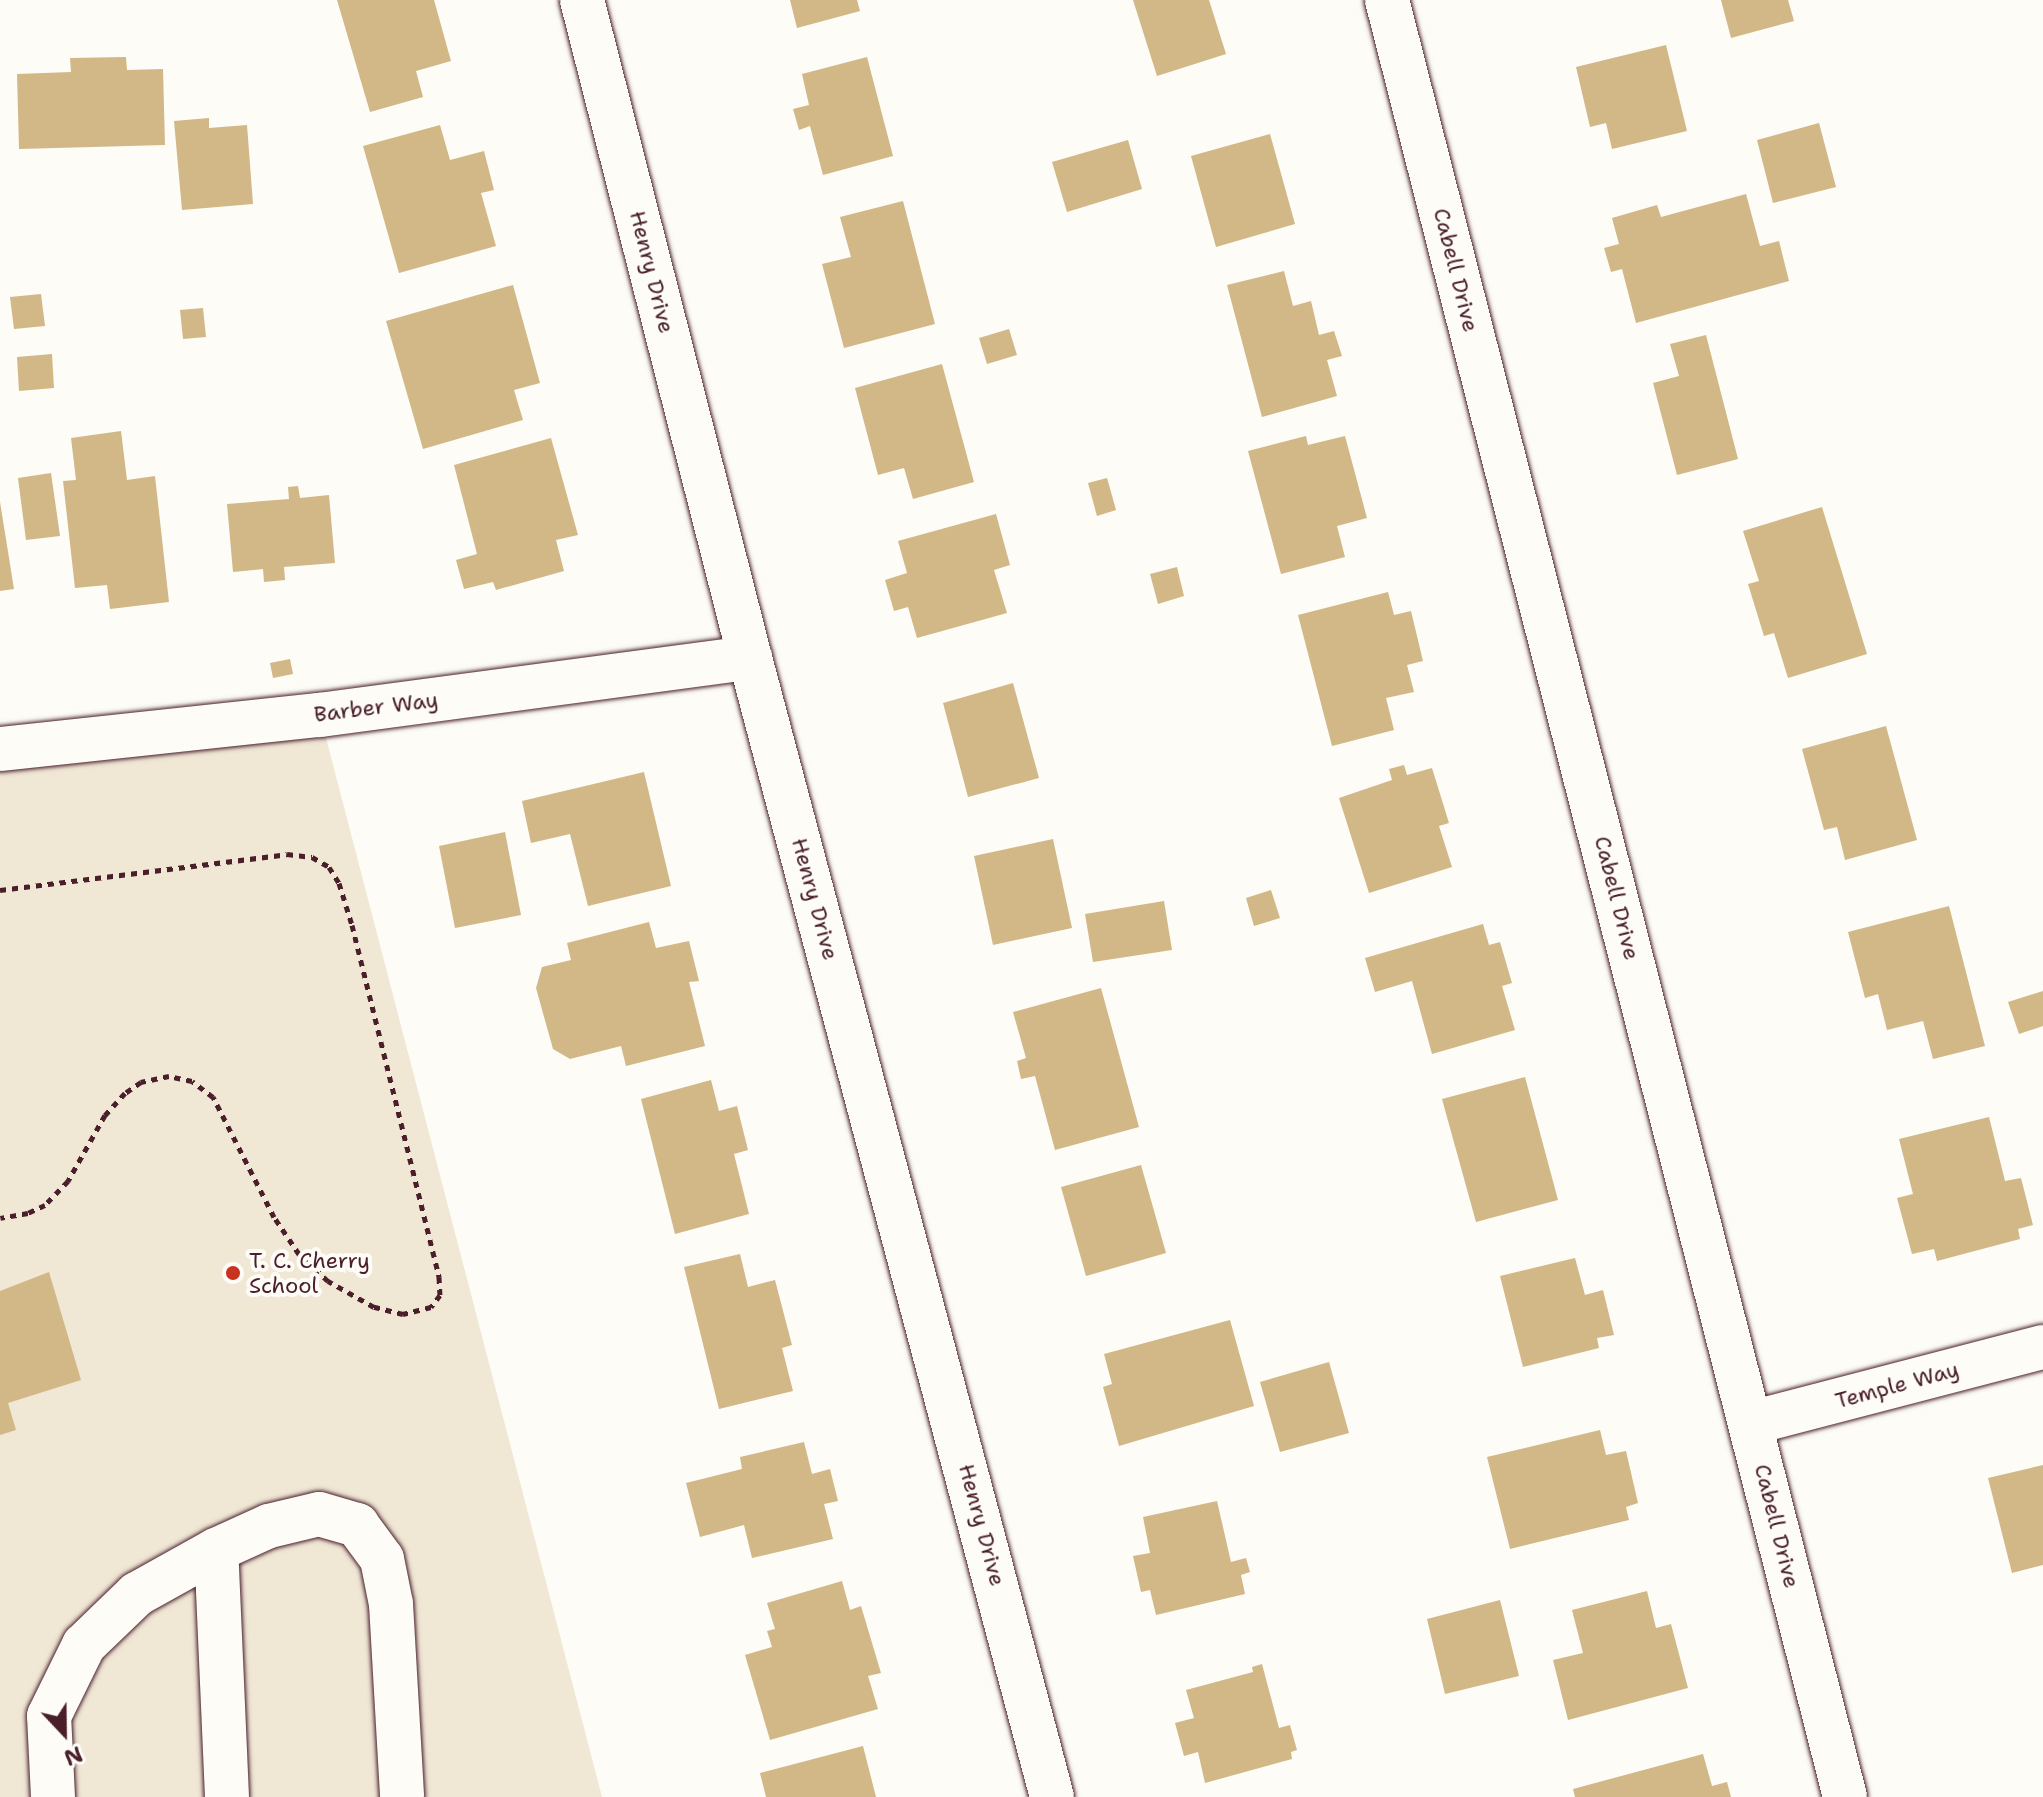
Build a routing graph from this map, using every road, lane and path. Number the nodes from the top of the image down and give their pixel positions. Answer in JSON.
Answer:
{"nodes":[{"id":1,"x":582,"y":0,"type":"edge"},
{"id":2,"x":1387,"y":0,"type":"edge"},
{"id":3,"x":750,"y":658,"type":"junction"},
{"id":4,"x":0,"y":749,"type":"edge"},
{"id":5,"x":0,"y":890,"type":"edge"},
{"id":6,"x":0,"y":1218,"type":"edge"},
{"id":7,"x":2043,"y":1347,"type":"edge"},
{"id":8,"x":1751,"y":1423,"type":"junction"},
{"id":9,"x":216,"y":1550,"type":"junction"},
{"id":10,"x":53,"y":1797,"type":"edge"},
{"id":11,"x":227,"y":1797,"type":"edge"},
{"id":12,"x":402,"y":1797,"type":"edge"},
{"id":13,"x":1052,"y":1797,"type":"edge"},
{"id":14,"x":1845,"y":1797,"type":"edge"}],
"edges":[{"from":1,"to":3,"type":"street","name":"Henry Drive"},
{"from":2,"to":8,"type":"street","name":"Cabell Drive"},
{"from":3,"to":4,"type":"street","name":"Barber Way"},
{"from":3,"to":13,"type":"street","name":"Henry Drive"},
{"from":5,"to":6,"type":"path"},
{"from":7,"to":8,"type":"street","name":"Temple Way"},
{"from":8,"to":14,"type":"street","name":"Cabell Drive"},
{"from":9,"to":10,"type":"street"},
{"from":9,"to":11,"type":"street"},
{"from":9,"to":12,"type":"street"}]}
